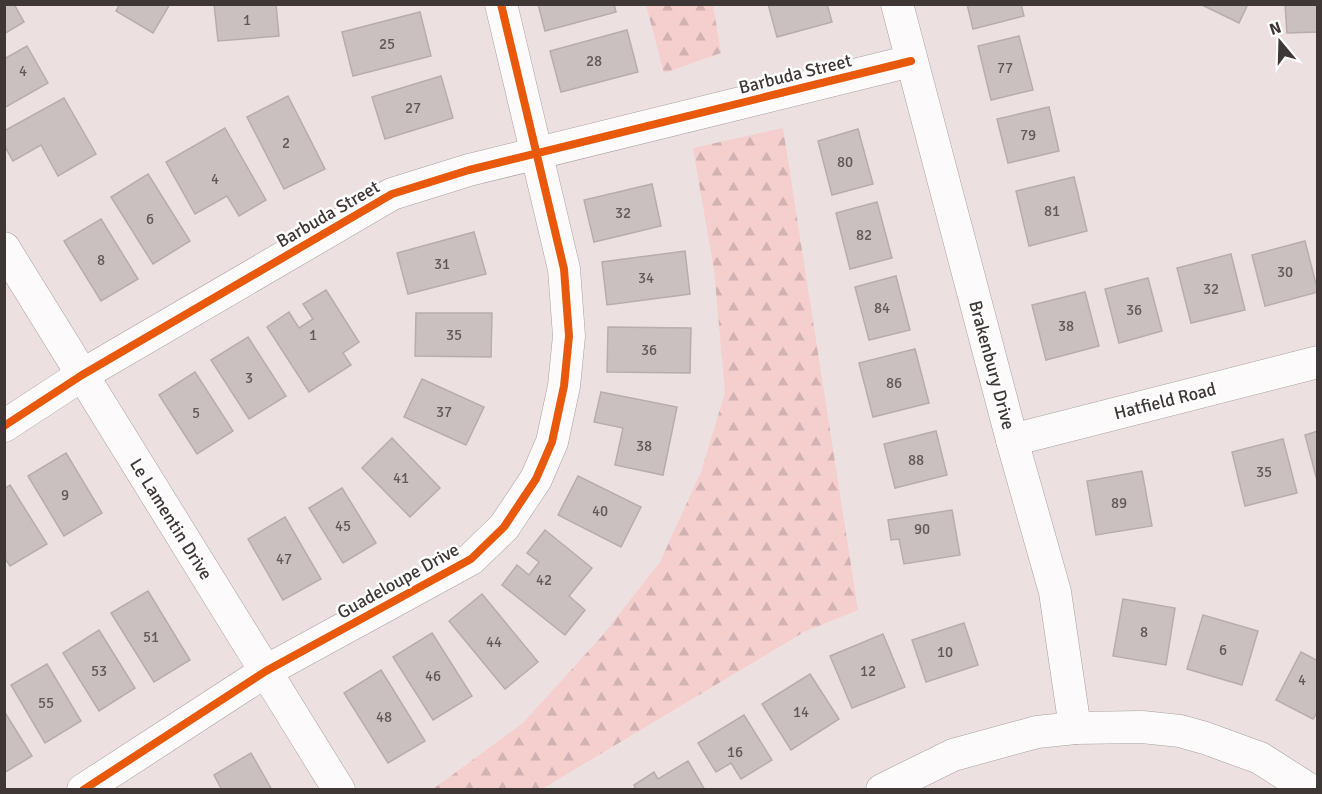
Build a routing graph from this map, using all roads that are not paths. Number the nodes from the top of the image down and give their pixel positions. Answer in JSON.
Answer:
{"nodes":[{"id":1,"x":501,"y":4,"type":"edge"},
{"id":2,"x":897,"y":4,"type":"edge"},
{"id":3,"x":911,"y":61,"type":"junction"},
{"id":4,"x":538,"y":154,"type":"junction"},
{"id":5,"x":4,"y":248,"type":"edge"},
{"id":6,"x":1317,"y":362,"type":"edge"},
{"id":7,"x":82,"y":375,"type":"junction"},
{"id":8,"x":4,"y":426,"type":"edge"},
{"id":9,"x":1012,"y":440,"type":"junction"},
{"id":10,"x":266,"y":671,"type":"junction"},
{"id":11,"x":1075,"y":728,"type":"junction"},
{"id":12,"x":83,"y":789,"type":"edge"},
{"id":13,"x":339,"y":789,"type":"edge"},
{"id":14,"x":882,"y":789,"type":"edge"},
{"id":15,"x":1310,"y":789,"type":"edge"}],
"edges":[{"from":1,"to":4,"type":"street","name":"Guadeloupe Drive"},
{"from":2,"to":3,"type":"street","name":"Brakenbury Drive"},
{"from":3,"to":4,"type":"street","name":"Barbuda Street"},
{"from":3,"to":9,"type":"street","name":"Brakenbury Drive"},
{"from":4,"to":7,"type":"street","name":"Barbuda Street"},
{"from":4,"to":10,"type":"street","name":"Guadeloupe Drive"},
{"from":5,"to":7,"type":"street","name":"Le Lamentin Drive"},
{"from":6,"to":9,"type":"street","name":"Hatfield Road"},
{"from":7,"to":8,"type":"street","name":"Barbuda Street"},
{"from":7,"to":10,"type":"street","name":"Le Lamentin Drive"},
{"from":9,"to":11,"type":"street","name":"Brakenbury Drive"},
{"from":10,"to":12,"type":"street","name":"Guadeloupe Drive"},
{"from":10,"to":13,"type":"street","name":"Le Lamentin Drive"},
{"from":11,"to":14,"type":"street"},
{"from":11,"to":15,"type":"street"}]}
